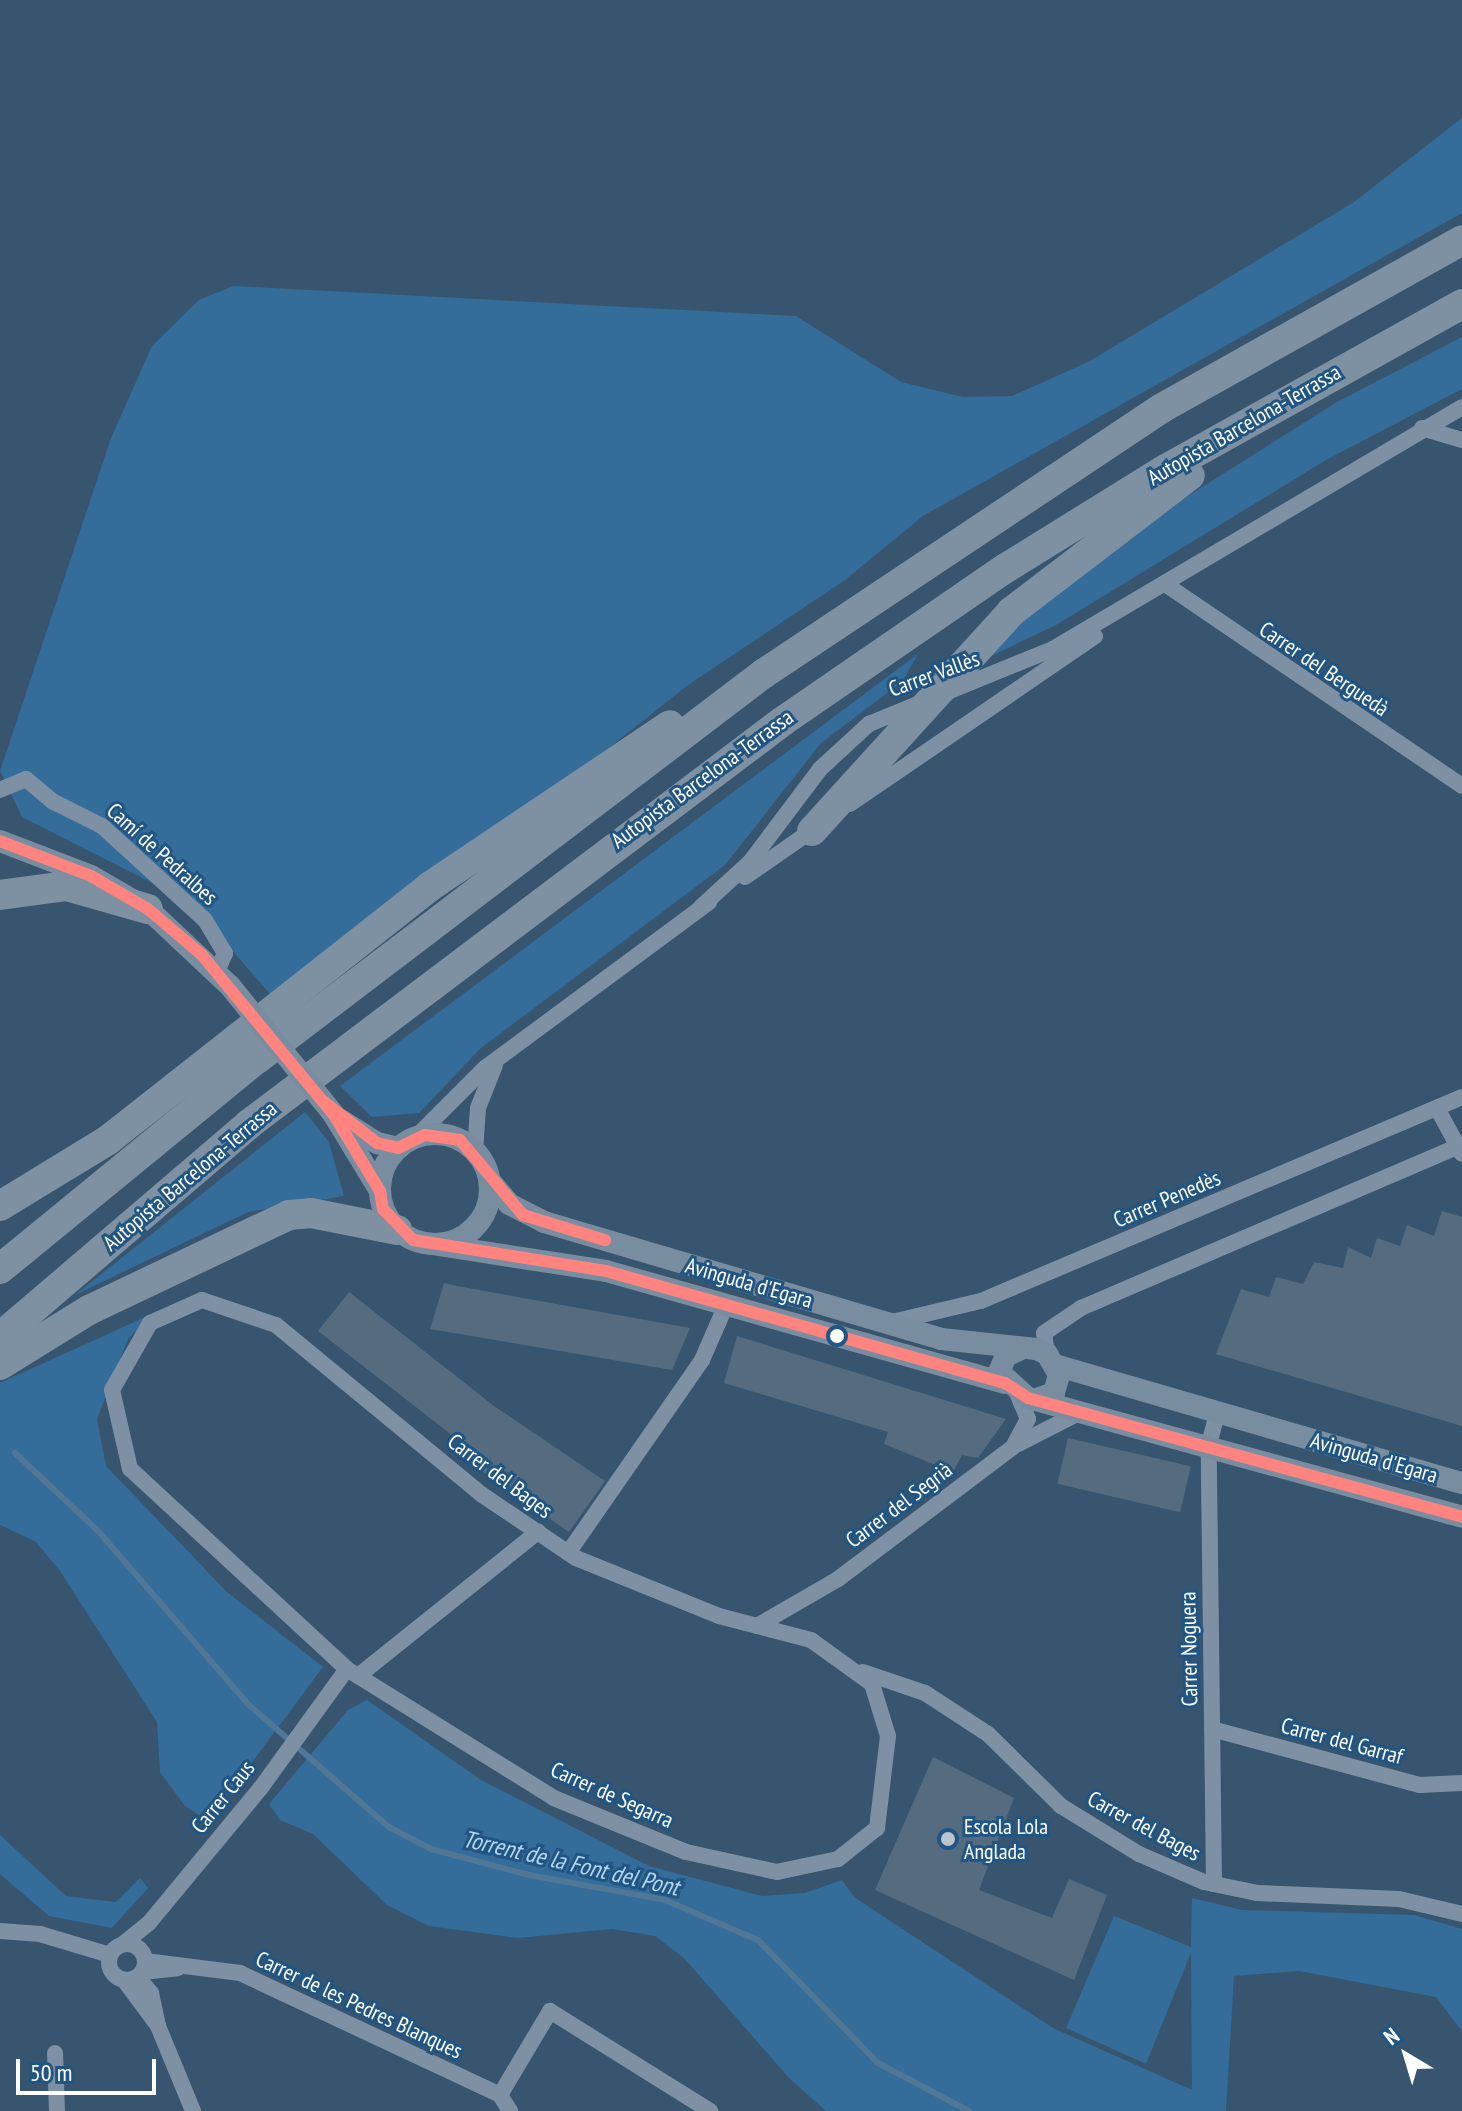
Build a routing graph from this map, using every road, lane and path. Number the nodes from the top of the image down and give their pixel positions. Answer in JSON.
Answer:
{"nodes":[{"id":1,"x":1462,"y":240,"type":"edge"},
{"id":2,"x":1462,"y":304,"type":"edge"},
{"id":3,"x":1319,"y":382,"type":"junction"},
{"id":4,"x":1462,"y":407,"type":"edge"},
{"id":5,"x":1422,"y":428,"type":"junction"},
{"id":6,"x":1462,"y":440,"type":"edge"},
{"id":7,"x":1165,"y":584,"type":"junction"},
{"id":8,"x":1150,"y":594,"type":"junction"},
{"id":9,"x":763,"y":674,"type":"junction"},
{"id":10,"x":930,"y":697,"type":"junction"},
{"id":11,"x":1462,"y":786,"type":"edge"},
{"id":12,"x":0,"y":790,"type":"edge"},
{"id":13,"x":812,"y":831,"type":"junction"},
{"id":14,"x":0,"y":841,"type":"edge"},
{"id":15,"x":0,"y":895,"type":"edge"},
{"id":16,"x":701,"y":907,"type":"junction"},
{"id":17,"x":148,"y":909,"type":"junction"},
{"id":18,"x":224,"y":979,"type":"junction"},
{"id":19,"x":512,"y":1047,"type":"junction"},
{"id":20,"x":1462,"y":1097,"type":"edge"},
{"id":21,"x":1437,"y":1108,"type":"junction"},
{"id":22,"x":334,"y":1115,"type":"junction"},
{"id":23,"x":406,"y":1143,"type":"junction"},
{"id":24,"x":1460,"y":1149,"type":"edge"},
{"id":25,"x":475,"y":1152,"type":"junction"},
{"id":26,"x":490,"y":1181,"type":"junction"},
{"id":27,"x":380,"y":1191,"type":"junction"},
{"id":28,"x":0,"y":1206,"type":"edge"},
{"id":29,"x":397,"y":1230,"type":"junction"},
{"id":30,"x":432,"y":1244,"type":"junction"},
{"id":31,"x":0,"y":1269,"type":"edge"},
{"id":32,"x":726,"y":1305,"type":"junction"},
{"id":33,"x":883,"y":1322,"type":"junction"},
{"id":34,"x":150,"y":1323,"type":"joint"},
{"id":35,"x":0,"y":1337,"type":"edge"},
{"id":36,"x":1023,"y":1348,"type":"junction"},
{"id":37,"x":1051,"y":1360,"type":"junction"},
{"id":38,"x":0,"y":1365,"type":"edge"},
{"id":39,"x":1032,"y":1394,"type":"junction"},
{"id":40,"x":1088,"y":1411,"type":"junction"},
{"id":41,"x":1217,"y":1414,"type":"junction"},
{"id":42,"x":1028,"y":1437,"type":"junction"},
{"id":43,"x":1209,"y":1445,"type":"junction"},
{"id":44,"x":1013,"y":1447,"type":"junction"},
{"id":45,"x":1462,"y":1483,"type":"edge"},
{"id":46,"x":1462,"y":1517,"type":"edge"},
{"id":47,"x":538,"y":1532,"type":"junction"},
{"id":48,"x":568,"y":1553,"type":"junction"},
{"id":49,"x":757,"y":1626,"type":"junction"},
{"id":50,"x":849,"y":1667,"type":"junction"},
{"id":51,"x":353,"y":1672,"type":"junction"},
{"id":52,"x":1212,"y":1729,"type":"junction"},
{"id":53,"x":1462,"y":1783,"type":"edge"},
{"id":54,"x":877,"y":1828,"type":"joint"},
{"id":55,"x":1214,"y":1884,"type":"junction"},
{"id":56,"x":1462,"y":1914,"type":"edge"},
{"id":57,"x":149,"y":1923,"type":"junction"},
{"id":58,"x":0,"y":1931,"type":"edge"},
{"id":59,"x":116,"y":1949,"type":"junction"},
{"id":60,"x":138,"y":1968,"type":"junction"},
{"id":61,"x":55,"y":2053,"type":"dead end"},
{"id":62,"x":500,"y":2095,"type":"junction"},
{"id":63,"x":57,"y":2111,"type":"edge"},
{"id":64,"x":193,"y":2111,"type":"edge"},
{"id":65,"x":510,"y":2111,"type":"edge"},
{"id":66,"x":710,"y":2111,"type":"edge"}],
"edges":[{"from":1,"to":9,"type":"highway","name":"Autopista Barcelona-Terrassa"},
{"from":2,"to":3,"type":"highway","name":"Autopista Barcelona-Terrassa"},
{"from":3,"to":10,"type":"highway"},
{"from":3,"to":35,"type":"highway","name":"Autopista Barcelona-Terrassa"},
{"from":4,"to":5,"type":"street","name":"Carrer Vallès"},
{"from":5,"to":6,"type":"street"},
{"from":5,"to":7,"type":"street","name":"Carrer Vallès"},
{"from":7,"to":8,"type":"street","name":"Carrer Vallès"},
{"from":7,"to":11,"type":"street","name":"Carrer del Berguedà"},
{"from":8,"to":10,"type":"street","name":"Carrer Vallès"},
{"from":8,"to":13,"type":"street","name":"Carrer Vallès"},
{"from":9,"to":28,"type":"highway"},
{"from":9,"to":31,"type":"highway","name":"Autopista Barcelona-Terrassa"},
{"from":10,"to":13,"type":"highway"},
{"from":10,"to":16,"type":"street","name":"Carrer Vallès"},
{"from":12,"to":18,"type":"street","name":"Camí de Pedralbes"},
{"from":13,"to":16,"type":"street","name":"Carrer Vallès"},
{"from":14,"to":17,"type":"street"},
{"from":15,"to":17,"type":"highway"},
{"from":16,"to":19,"type":"street","name":"Carrer Vallès"},
{"from":17,"to":18,"type":"street"},
{"from":18,"to":22,"type":"street","bridge":true},
{"from":19,"to":23,"type":"street","name":"Carrer Vallès"},
{"from":19,"to":25,"type":"street","name":"Carrer Vallès"},
{"from":20,"to":21,"type":"street","name":"Carrer Penedès"},
{"from":21,"to":24,"type":"street"},
{"from":21,"to":33,"type":"street","name":"Carrer Penedès"},
{"from":22,"to":23,"type":"street"},
{"from":22,"to":27,"type":"street"},
{"from":23,"to":25,"type":"street"},
{"from":23,"to":27,"type":"street"},
{"from":24,"to":37,"type":"street"},
{"from":25,"to":26,"type":"street"},
{"from":26,"to":30,"type":"street"},
{"from":26,"to":33,"type":"street","name":"Avinguda d'Egara"},
{"from":27,"to":29,"type":"street"},
{"from":29,"to":30,"type":"street"},
{"from":29,"to":38,"type":"highway"},
{"from":30,"to":32,"type":"street","name":"Avinguda d'Egara"},
{"from":32,"to":39,"type":"street","name":"Avinguda d'Egara"},
{"from":32,"to":48,"type":"street"},
{"from":33,"to":36,"type":"street","name":"Avinguda d'Egara"},
{"from":34,"to":47,"type":"street","name":"Carrer del Bages"},
{"from":34,"to":51,"type":"street","name":"Carrer de Segarra"},
{"from":36,"to":37,"type":"street","name":"Avinguda d'Egara"},
{"from":36,"to":39,"type":"street"},
{"from":37,"to":39,"type":"street"},
{"from":37,"to":41,"type":"street","name":"Avinguda d'Egara"},
{"from":39,"to":40,"type":"street","name":"Avinguda d'Egara"},
{"from":39,"to":42,"type":"street"},
{"from":39,"to":44,"type":"street"},
{"from":40,"to":42,"type":"street"},
{"from":40,"to":43,"type":"street","name":"Avinguda d'Egara"},
{"from":41,"to":43,"type":"street","name":"Carrer Noguera"},
{"from":41,"to":45,"type":"street","name":"Avinguda d'Egara"},
{"from":42,"to":44,"type":"street","name":"Carrer del Segrià"},
{"from":43,"to":46,"type":"street","name":"Avinguda d'Egara"},
{"from":43,"to":52,"type":"street","name":"Carrer Noguera"},
{"from":44,"to":49,"type":"street","name":"Carrer del Segrià"},
{"from":47,"to":48,"type":"street","name":"Carrer del Bages"},
{"from":47,"to":51,"type":"street"},
{"from":48,"to":49,"type":"street","name":"Carrer del Bages"},
{"from":49,"to":50,"type":"street","name":"Carrer del Bages"},
{"from":50,"to":54,"type":"street","name":"Carrer del Bages"},
{"from":50,"to":55,"type":"street","name":"Carrer del Bages"},
{"from":51,"to":54,"type":"street","name":"Carrer de Segarra"},
{"from":51,"to":57,"type":"street","name":"Carrer Caus"},
{"from":52,"to":53,"type":"street","name":"Carrer del Garraf"},
{"from":52,"to":55,"type":"street","name":"Carrer Noguera"},
{"from":55,"to":56,"type":"street","name":"Carrer del Bages"},
{"from":57,"to":59,"type":"street","name":"Carrer Caus"},
{"from":57,"to":60,"type":"street","name":"Carrer Caus"},
{"from":58,"to":59,"type":"street"},
{"from":59,"to":60,"type":"street","name":"Carrer de les Pedres Blanques"},
{"from":59,"to":60,"type":"street"},
{"from":60,"to":62,"type":"street","name":"Carrer de les Pedres Blanques"},
{"from":60,"to":64,"type":"street"},
{"from":61,"to":63,"type":"street"},
{"from":62,"to":65,"type":"street"},
{"from":62,"to":66,"type":"street"}]}
